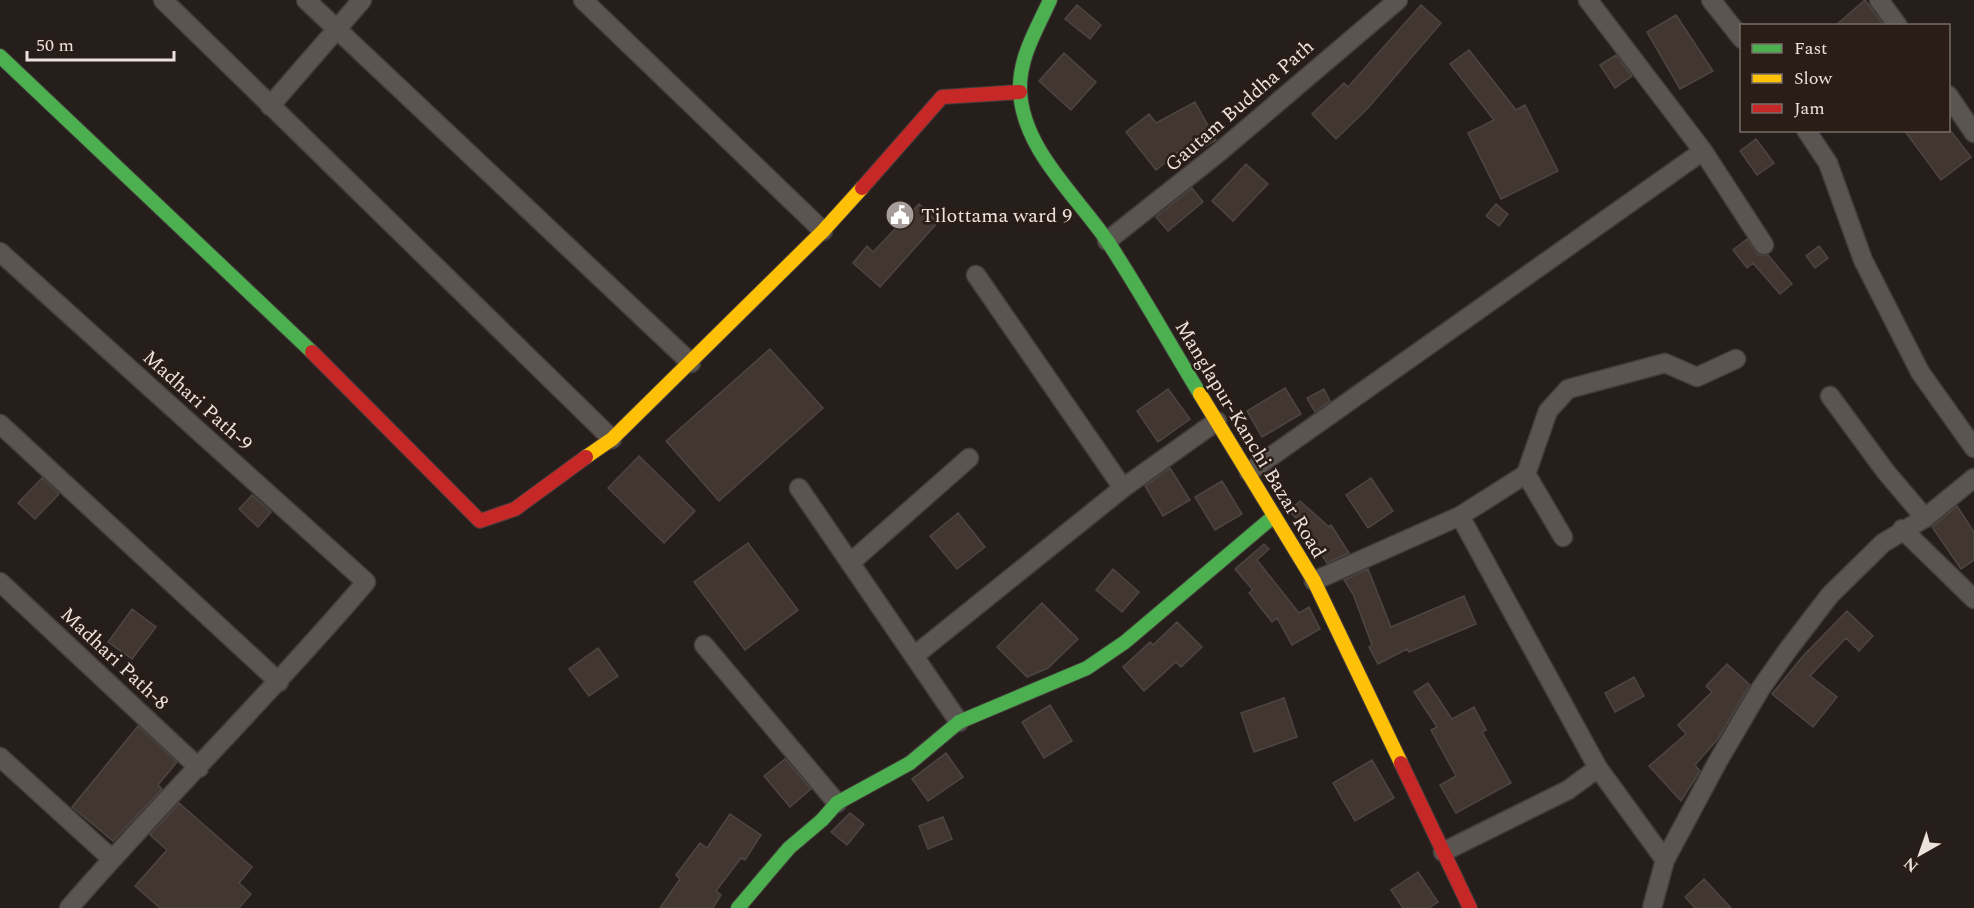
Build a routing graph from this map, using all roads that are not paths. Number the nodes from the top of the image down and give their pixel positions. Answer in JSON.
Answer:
{"nodes":[{"id":1,"x":163,"y":0,"type":"edge"},
{"id":2,"x":306,"y":0,"type":"edge"},
{"id":3,"x":362,"y":0,"type":"edge"},
{"id":4,"x":583,"y":0,"type":"edge"},
{"id":5,"x":1050,"y":0,"type":"edge"},
{"id":6,"x":1398,"y":0,"type":"edge"},
{"id":7,"x":1588,"y":0,"type":"edge"},
{"id":8,"x":1711,"y":0,"type":"edge"},
{"id":9,"x":1879,"y":0,"type":"edge"},
{"id":10,"x":1897,"y":24,"type":"edge"},
{"id":11,"x":336,"y":28,"type":"junction"},
{"id":12,"x":1740,"y":36,"type":"edge"},
{"id":13,"x":0,"y":56,"type":"edge"},
{"id":14,"x":1020,"y":92,"type":"junction"},
{"id":15,"x":1950,"y":97,"type":"edge"},
{"id":16,"x":270,"y":106,"type":"junction"},
{"id":17,"x":1807,"y":132,"type":"edge"},
{"id":18,"x":1974,"y":133,"type":"edge"},
{"id":19,"x":1703,"y":151,"type":"junction"},
{"id":20,"x":823,"y":231,"type":"junction"},
{"id":21,"x":1107,"y":241,"type":"junction"},
{"id":22,"x":1764,"y":245,"type":"dead end"},
{"id":23,"x":0,"y":252,"type":"edge"},
{"id":24,"x":976,"y":275,"type":"dead end"},
{"id":25,"x":1736,"y":359,"type":"dead end"},
{"id":26,"x":691,"y":363,"type":"junction"},
{"id":27,"x":1830,"y":396,"type":"dead end"},
{"id":28,"x":1217,"y":421,"type":"junction"},
{"id":29,"x":0,"y":424,"type":"edge"},
{"id":30,"x":612,"y":439,"type":"junction"},
{"id":31,"x":1974,"y":447,"type":"edge"},
{"id":32,"x":969,"y":458,"type":"dead end"},
{"id":33,"x":1249,"y":472,"type":"junction"},
{"id":34,"x":1526,"y":474,"type":"junction"},
{"id":35,"x":1974,"y":478,"type":"edge"},
{"id":36,"x":799,"y":488,"type":"dead end"},
{"id":37,"x":1123,"y":488,"type":"junction"},
{"id":38,"x":1274,"y":516,"type":"junction"},
{"id":39,"x":1460,"y":516,"type":"junction"},
{"id":40,"x":1925,"y":518,"type":"junction"},
{"id":41,"x":1902,"y":529,"type":"junction"},
{"id":42,"x":1563,"y":537,"type":"dead end"},
{"id":43,"x":850,"y":563,"type":"junction"},
{"id":44,"x":1314,"y":581,"type":"junction"},
{"id":45,"x":0,"y":582,"type":"edge"},
{"id":46,"x":1974,"y":599,"type":"edge"},
{"id":47,"x":704,"y":645,"type":"dead end"},
{"id":48,"x":914,"y":656,"type":"junction"},
{"id":49,"x":279,"y":682,"type":"junction"},
{"id":50,"x":959,"y":722,"type":"junction"},
{"id":51,"x":0,"y":757,"type":"edge"},
{"id":52,"x":199,"y":768,"type":"junction"},
{"id":53,"x":1598,"y":768,"type":"junction"},
{"id":54,"x":837,"y":803,"type":"junction"},
{"id":55,"x":1443,"y":852,"type":"junction"},
{"id":56,"x":112,"y":858,"type":"junction"},
{"id":57,"x":1665,"y":860,"type":"junction"},
{"id":58,"x":69,"y":908,"type":"edge"},
{"id":59,"x":738,"y":908,"type":"edge"},
{"id":60,"x":1470,"y":908,"type":"edge"},
{"id":61,"x":1652,"y":908,"type":"edge"}],
"edges":[{"from":1,"to":16,"type":"street"},
{"from":2,"to":11,"type":"street"},
{"from":3,"to":11,"type":"street"},
{"from":4,"to":20,"type":"street"},
{"from":5,"to":14,"type":"street","name":"Manglapur-Kanchi Bazar Road"},
{"from":6,"to":21,"type":"street","name":"Gautam Buddha Path"},
{"from":7,"to":19,"type":"street"},
{"from":8,"to":12,"type":"street"},
{"from":9,"to":10,"type":"street"},
{"from":11,"to":16,"type":"street"},
{"from":11,"to":26,"type":"street"},
{"from":13,"to":30,"type":"street"},
{"from":14,"to":20,"type":"street"},
{"from":14,"to":21,"type":"street","name":"Manglapur-Kanchi Bazar Road"},
{"from":15,"to":18,"type":"street"},
{"from":16,"to":30,"type":"street"},
{"from":17,"to":31,"type":"street"},
{"from":19,"to":22,"type":"street"},
{"from":19,"to":33,"type":"street"},
{"from":20,"to":26,"type":"street"},
{"from":21,"to":28,"type":"street","name":"Manglapur-Kanchi Bazar Road"},
{"from":23,"to":49,"type":"street","name":"Madhari Path-9"},
{"from":24,"to":37,"type":"street"},
{"from":25,"to":34,"type":"street"},
{"from":26,"to":30,"type":"street"},
{"from":27,"to":40,"type":"street"},
{"from":28,"to":33,"type":"street","name":"Manglapur-Kanchi Bazar Road"},
{"from":28,"to":37,"type":"street"},
{"from":29,"to":49,"type":"street"},
{"from":32,"to":43,"type":"street"},
{"from":33,"to":38,"type":"street","name":"Manglapur-Kanchi Bazar Road"},
{"from":34,"to":39,"type":"street"},
{"from":34,"to":42,"type":"street"},
{"from":35,"to":40,"type":"street"},
{"from":36,"to":43,"type":"street"},
{"from":37,"to":48,"type":"street"},
{"from":38,"to":44,"type":"street","name":"Manglapur-Kanchi Bazar Road"},
{"from":38,"to":50,"type":"street"},
{"from":39,"to":44,"type":"street"},
{"from":39,"to":53,"type":"street"},
{"from":40,"to":41,"type":"street"},
{"from":41,"to":46,"type":"street"},
{"from":41,"to":57,"type":"street"},
{"from":43,"to":48,"type":"street"},
{"from":44,"to":55,"type":"street","name":"Manglapur-Kanchi Bazar Road"},
{"from":45,"to":52,"type":"street","name":"Madhari Path-8"},
{"from":47,"to":54,"type":"street"},
{"from":48,"to":50,"type":"street"},
{"from":49,"to":52,"type":"street"},
{"from":50,"to":54,"type":"street"},
{"from":51,"to":56,"type":"street"},
{"from":52,"to":56,"type":"street"},
{"from":53,"to":55,"type":"street"},
{"from":53,"to":57,"type":"street"},
{"from":54,"to":59,"type":"street"},
{"from":55,"to":60,"type":"street","name":"Manglapur-Kanchi Bazar Road"},
{"from":56,"to":58,"type":"street"},
{"from":57,"to":61,"type":"street"}]}
